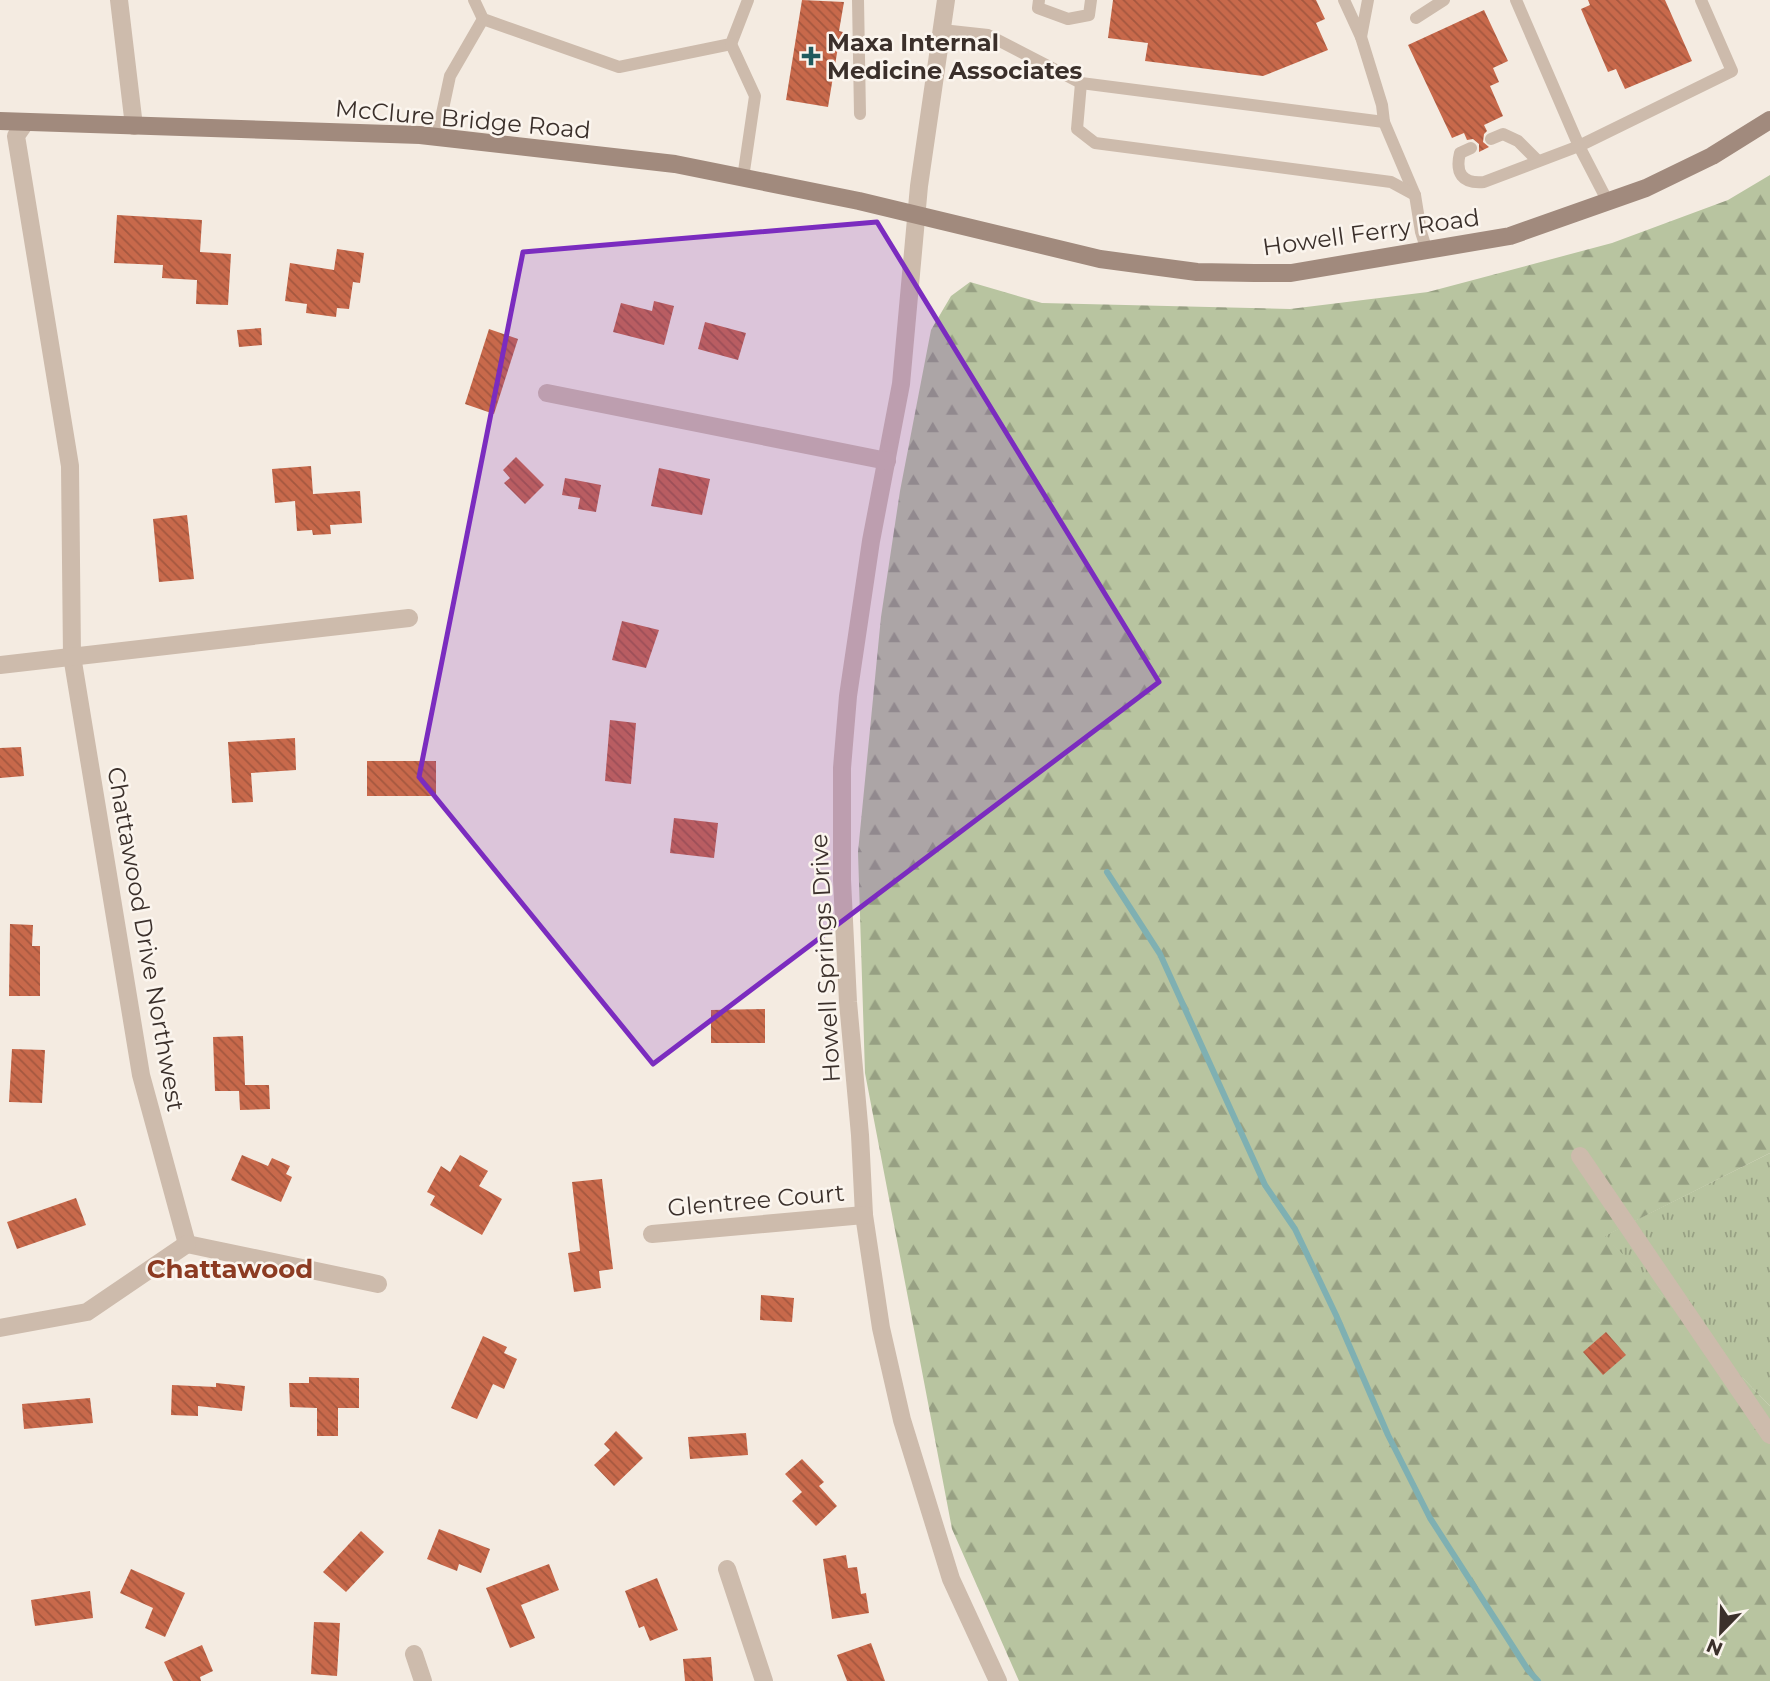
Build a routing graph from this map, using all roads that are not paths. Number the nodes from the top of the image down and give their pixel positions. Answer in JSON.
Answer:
{"nodes":[{"id":1,"x":119,"y":0,"type":"edge"},
{"id":2,"x":474,"y":0,"type":"edge"},
{"id":3,"x":748,"y":0,"type":"edge"},
{"id":4,"x":858,"y":0,"type":"edge"},
{"id":5,"x":946,"y":0,"type":"edge"},
{"id":6,"x":1039,"y":0,"type":"edge"},
{"id":7,"x":1091,"y":0,"type":"edge"},
{"id":8,"x":1344,"y":0,"type":"edge"},
{"id":9,"x":1368,"y":0,"type":"edge"},
{"id":10,"x":1444,"y":0,"type":"edge"},
{"id":11,"x":1516,"y":0,"type":"edge"},
{"id":12,"x":1701,"y":0,"type":"edge"},
{"id":13,"x":1416,"y":18,"type":"dead end"},
{"id":14,"x":483,"y":19,"type":"junction"},
{"id":15,"x":942,"y":30,"type":"junction"},
{"id":16,"x":1362,"y":37,"type":"junction"},
{"id":17,"x":731,"y":44,"type":"junction"},
{"id":18,"x":1081,"y":83,"type":"junction"},
{"id":19,"x":860,"y":114,"type":"dead end"},
{"id":20,"x":1770,"y":120,"type":"edge"},
{"id":21,"x":0,"y":121,"type":"edge"},
{"id":22,"x":1384,"y":122,"type":"junction"},
{"id":23,"x":25,"y":123,"type":"junction"},
{"id":24,"x":134,"y":126,"type":"junction"},
{"id":25,"x":437,"y":137,"type":"junction"},
{"id":26,"x":1491,"y":139,"type":"dead end"},
{"id":27,"x":1579,"y":146,"type":"junction"},
{"id":28,"x":1471,"y":148,"type":"dead end"},
{"id":29,"x":1538,"y":161,"type":"junction"},
{"id":30,"x":743,"y":178,"type":"junction"},
{"id":31,"x":1415,"y":195,"type":"junction"},
{"id":32,"x":1608,"y":202,"type":"junction"},
{"id":33,"x":916,"y":216,"type":"junction"},
{"id":34,"x":1427,"y":251,"type":"junction"},
{"id":35,"x":547,"y":393,"type":"dead end"},
{"id":36,"x":887,"y":461,"type":"junction"},
{"id":37,"x":410,"y":618,"type":"dead end"},
{"id":38,"x":72,"y":656,"type":"junction"},
{"id":39,"x":0,"y":665,"type":"edge"},
{"id":40,"x":1580,"y":1156,"type":"dead end"},
{"id":41,"x":864,"y":1214,"type":"junction"},
{"id":42,"x":652,"y":1234,"type":"dead end"},
{"id":43,"x":187,"y":1244,"type":"junction"},
{"id":44,"x":378,"y":1284,"type":"dead end"},
{"id":45,"x":0,"y":1328,"type":"edge"},
{"id":46,"x":1770,"y":1435,"type":"edge"},
{"id":47,"x":727,"y":1569,"type":"dead end"},
{"id":48,"x":414,"y":1654,"type":"dead end"},
{"id":49,"x":423,"y":1681,"type":"edge"},
{"id":50,"x":764,"y":1681,"type":"edge"},
{"id":51,"x":998,"y":1681,"type":"edge"}],
"edges":[{"from":1,"to":24,"type":"street"},
{"from":2,"to":14,"type":"lane"},
{"from":3,"to":17,"type":"lane"},
{"from":4,"to":19,"type":"lane"},
{"from":5,"to":15,"type":"street","name":"Howell Springs Drive"},
{"from":6,"to":7,"type":"lane"},
{"from":8,"to":16,"type":"lane"},
{"from":9,"to":16,"type":"lane"},
{"from":10,"to":13,"type":"lane"},
{"from":11,"to":27,"type":"lane"},
{"from":12,"to":27,"type":"lane"},
{"from":14,"to":17,"type":"lane"},
{"from":14,"to":25,"type":"lane"},
{"from":15,"to":18,"type":"lane"},
{"from":15,"to":33,"type":"street","name":"Howell Springs Drive"},
{"from":16,"to":22,"type":"lane"},
{"from":17,"to":30,"type":"lane"},
{"from":18,"to":22,"type":"lane"},
{"from":18,"to":31,"type":"lane"},
{"from":20,"to":32,"type":"street","name":"Howell Ferry Road"},
{"from":21,"to":23,"type":"street","name":"McClure Bridge Road"},
{"from":22,"to":31,"type":"lane"},
{"from":23,"to":24,"type":"street","name":"McClure Bridge Road"},
{"from":23,"to":38,"type":"street","name":"Chattawood Drive Northwest"},
{"from":24,"to":25,"type":"street","name":"McClure Bridge Road"},
{"from":25,"to":30,"type":"street","name":"McClure Bridge Road"},
{"from":26,"to":29,"type":"lane"},
{"from":27,"to":29,"type":"lane"},
{"from":27,"to":32,"type":"lane"},
{"from":28,"to":29,"type":"lane"},
{"from":30,"to":33,"type":"street","name":"McClure Bridge Road"},
{"from":31,"to":34,"type":"lane"},
{"from":32,"to":34,"type":"street","name":"Howell Ferry Road"},
{"from":33,"to":34,"type":"street","name":"Howell Ferry Road"},
{"from":33,"to":36,"type":"street","name":"Howell Springs Drive"},
{"from":35,"to":36,"type":"street"},
{"from":36,"to":41,"type":"street","name":"Howell Springs Drive"},
{"from":37,"to":38,"type":"street"},
{"from":38,"to":39,"type":"street"},
{"from":38,"to":43,"type":"street","name":"Chattawood Drive Northwest"},
{"from":40,"to":46,"type":"street"},
{"from":41,"to":42,"type":"street","name":"Glentree Court"},
{"from":41,"to":51,"type":"street","name":"Howell Springs Drive"},
{"from":43,"to":44,"type":"street"},
{"from":43,"to":45,"type":"street"},
{"from":47,"to":50,"type":"street"},
{"from":48,"to":49,"type":"street"}]}
